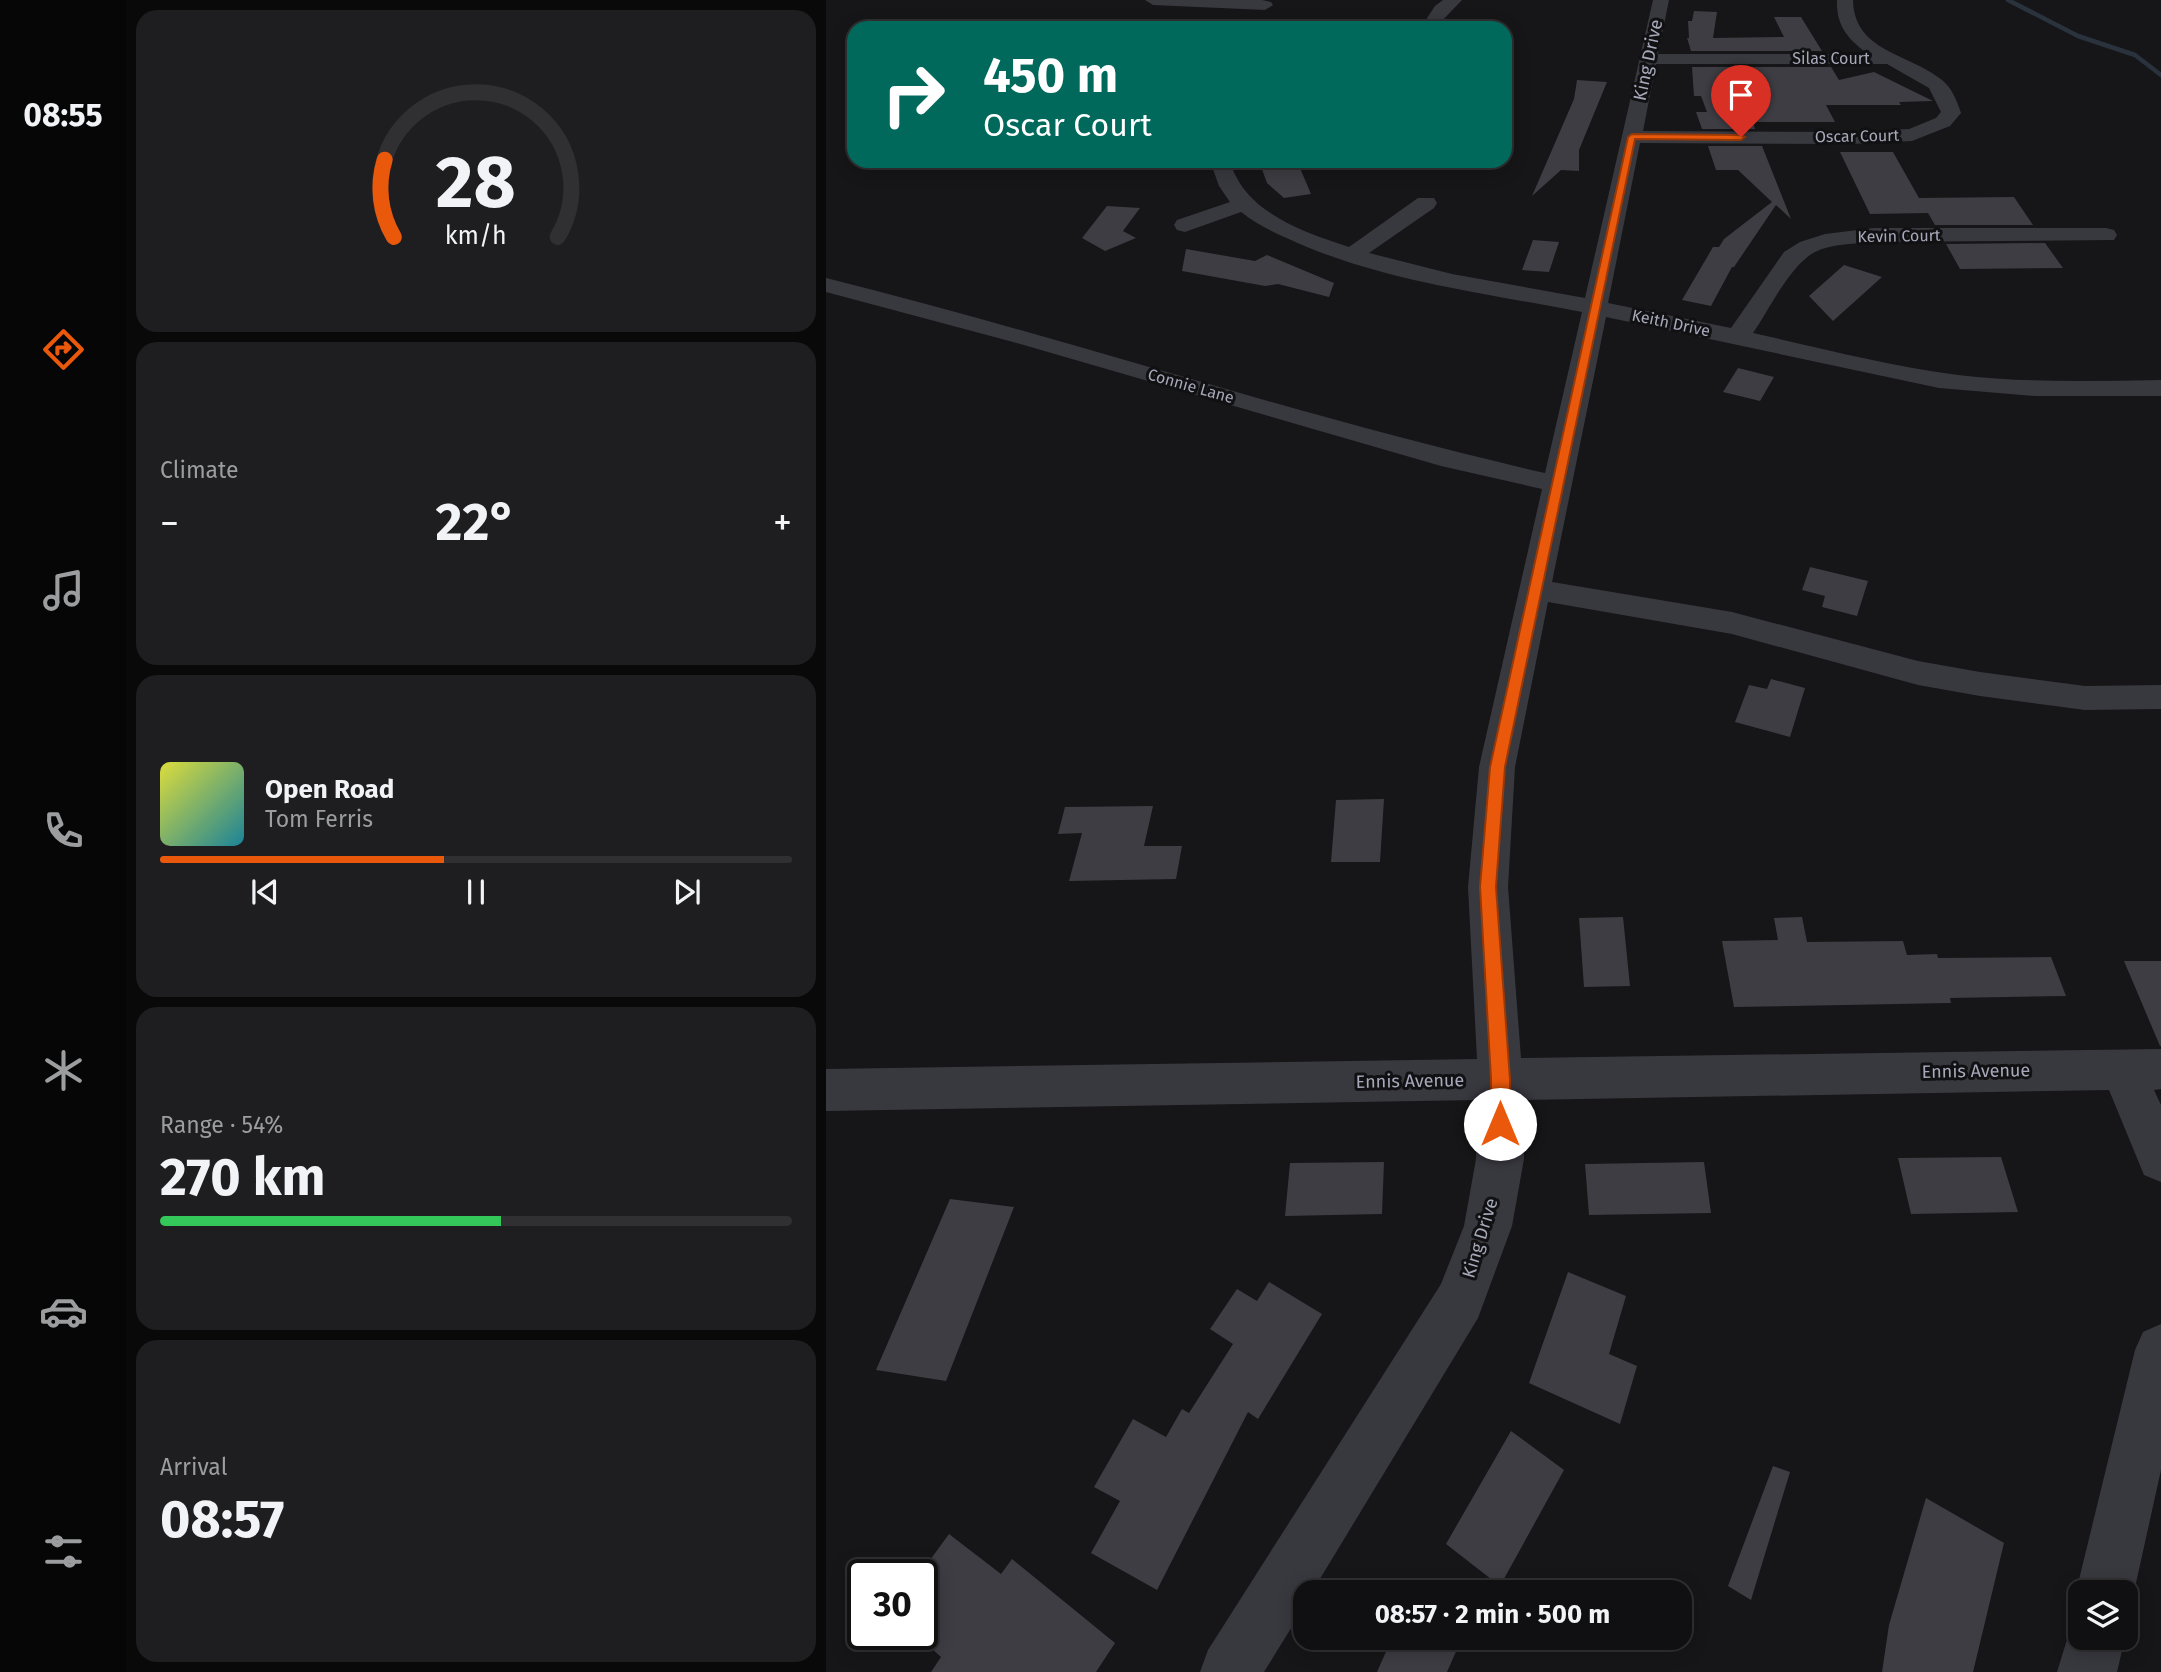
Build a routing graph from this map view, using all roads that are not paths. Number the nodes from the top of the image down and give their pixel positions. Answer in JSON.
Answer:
{"nodes":[{"id":1,"x":1153,"y":0,"type":"edge"},
{"id":2,"x":1454,"y":0,"type":"edge"},
{"id":3,"x":1661,"y":0,"type":"edge"},
{"id":4,"x":1845,"y":0,"type":"edge"},
{"id":5,"x":1265,"y":7,"type":"edge"},
{"id":6,"x":1435,"y":18,"type":"dead end"},
{"id":7,"x":1648,"y":59,"type":"junction"},
{"id":8,"x":1888,"y":59,"type":"junction"},
{"id":9,"x":1632,"y":137,"type":"junction"},
{"id":10,"x":1222,"y":168,"type":"edge"},
{"id":11,"x":1426,"y":203,"type":"dead end"},
{"id":12,"x":1244,"y":204,"type":"junction"},
{"id":13,"x":1185,"y":225,"type":"dead end"},
{"id":14,"x":2106,"y":235,"type":"dead end"},
{"id":15,"x":1352,"y":255,"type":"junction"},
{"id":16,"x":826,"y":285,"type":"edge"},
{"id":17,"x":1594,"y":307,"type":"junction"},
{"id":18,"x":1738,"y":337,"type":"junction"},
{"id":19,"x":2161,"y":388,"type":"edge"},
{"id":20,"x":1556,"y":484,"type":"junction"},
{"id":21,"x":1534,"y":589,"type":"junction"},
{"id":22,"x":2161,"y":697,"type":"edge"},
{"id":23,"x":2142,"y":1069,"type":"edge"},
{"id":24,"x":1500,"y":1079,"type":"junction"},
{"id":25,"x":826,"y":1090,"type":"edge"},
{"id":26,"x":2161,"y":1159,"type":"edge"},
{"id":27,"x":2161,"y":1350,"type":"edge"},
{"id":28,"x":2108,"y":1580,"type":"edge"},
{"id":29,"x":2092,"y":1650,"type":"edge"},
{"id":30,"x":1230,"y":1672,"type":"edge"},
{"id":31,"x":2087,"y":1672,"type":"edge"}],
"edges":[{"from":1,"to":5,"type":"street"},
{"from":2,"to":6,"type":"street"},
{"from":3,"to":7,"type":"street","name":"King Drive"},
{"from":4,"to":8,"type":"street","name":"Oscar Court"},
{"from":7,"to":8,"type":"street","name":"Silas Court"},
{"from":7,"to":9,"type":"street","name":"King Drive"},
{"from":8,"to":9,"type":"street","name":"Oscar Court"},
{"from":9,"to":17,"type":"street","name":"King Drive"},
{"from":10,"to":12,"type":"street","name":"Keith Drive"},
{"from":11,"to":15,"type":"street"},
{"from":12,"to":13,"type":"street"},
{"from":12,"to":15,"type":"street","name":"Keith Drive"},
{"from":14,"to":18,"type":"street","name":"Kevin Court"},
{"from":15,"to":17,"type":"street","name":"Keith Drive"},
{"from":16,"to":20,"type":"street","name":"Connie Lane"},
{"from":17,"to":18,"type":"street","name":"Keith Drive"},
{"from":17,"to":20,"type":"street","name":"King Drive"},
{"from":18,"to":19,"type":"street","name":"Keith Drive"},
{"from":20,"to":21,"type":"street","name":"King Drive"},
{"from":21,"to":22,"type":"street"},
{"from":21,"to":24,"type":"street","name":"King Drive"},
{"from":23,"to":24,"type":"street","name":"Ennis Avenue"},
{"from":23,"to":26,"type":"street"},
{"from":24,"to":25,"type":"street","name":"Ennis Avenue"},
{"from":24,"to":30,"type":"street","name":"King Drive"},
{"from":27,"to":28,"type":"street"},
{"from":29,"to":31,"type":"street"}]}
